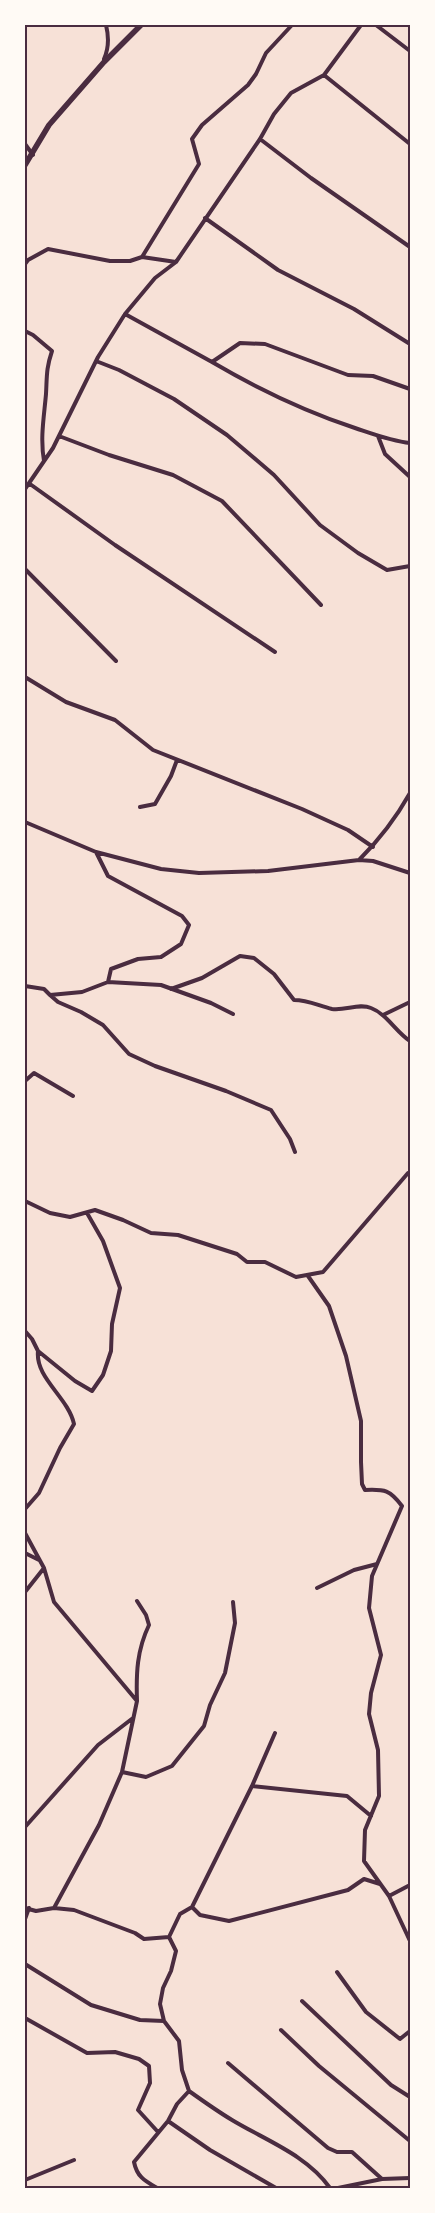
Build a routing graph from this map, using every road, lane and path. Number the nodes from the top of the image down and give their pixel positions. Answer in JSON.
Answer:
{"nodes":[{"id":1,"x":106,"y":25,"type":"edge"},
{"id":2,"x":141,"y":25,"type":"edge"},
{"id":3,"x":292,"y":25,"type":"edge"},
{"id":4,"x":361,"y":25,"type":"edge"},
{"id":5,"x":376,"y":25,"type":"edge"},
{"id":6,"x":410,"y":51,"type":"edge"},
{"id":7,"x":104,"y":62,"type":"junction"},
{"id":8,"x":324,"y":74,"type":"junction"},
{"id":9,"x":260,"y":139,"type":"junction"},
{"id":10,"x":25,"y":144,"type":"edge"},
{"id":11,"x":410,"y":144,"type":"edge"},
{"id":12,"x":32,"y":155,"type":"junction"},
{"id":13,"x":25,"y":165,"type":"edge"},
{"id":14,"x":205,"y":218,"type":"junction"},
{"id":15,"x":410,"y":247,"type":"edge"},
{"id":16,"x":142,"y":257,"type":"junction"},
{"id":17,"x":176,"y":262,"type":"junction"},
{"id":18,"x":25,"y":264,"type":"edge"},
{"id":19,"x":125,"y":314,"type":"junction"},
{"id":20,"x":25,"y":331,"type":"edge"},
{"id":21,"x":410,"y":344,"type":"edge"},
{"id":22,"x":96,"y":361,"type":"junction"},
{"id":23,"x":212,"y":362,"type":"junction"},
{"id":24,"x":410,"y":389,"type":"edge"},
{"id":25,"x":59,"y":436,"type":"junction"},
{"id":26,"x":378,"y":436,"type":"junction"},
{"id":27,"x":410,"y":443,"type":"edge"},
{"id":28,"x":44,"y":461,"type":"junction"},
{"id":29,"x":410,"y":477,"type":"edge"},
{"id":30,"x":30,"y":484,"type":"junction"},
{"id":31,"x":25,"y":489,"type":"edge"},
{"id":32,"x":410,"y":566,"type":"edge"},
{"id":33,"x":25,"y":569,"type":"edge"},
{"id":34,"x":321,"y":605,"type":"dead end"},
{"id":35,"x":275,"y":652,"type":"dead end"},
{"id":36,"x":116,"y":661,"type":"dead end"},
{"id":37,"x":25,"y":677,"type":"edge"},
{"id":38,"x":177,"y":760,"type":"junction"},
{"id":39,"x":410,"y":793,"type":"edge"},
{"id":40,"x":140,"y":807,"type":"dead end"},
{"id":41,"x":25,"y":822,"type":"edge"},
{"id":42,"x":373,"y":847,"type":"junction"},
{"id":43,"x":96,"y":852,"type":"junction"},
{"id":44,"x":359,"y":860,"type":"junction"},
{"id":45,"x":410,"y":873,"type":"edge"},
{"id":46,"x":108,"y":982,"type":"junction"},
{"id":47,"x":25,"y":986,"type":"edge"},
{"id":48,"x":171,"y":989,"type":"junction"},
{"id":49,"x":50,"y":995,"type":"junction"},
{"id":50,"x":410,"y":1002,"type":"edge"},
{"id":51,"x":233,"y":1014,"type":"dead end"},
{"id":52,"x":383,"y":1015,"type":"junction"},
{"id":53,"x":410,"y":1042,"type":"edge"},
{"id":54,"x":25,"y":1081,"type":"edge"},
{"id":55,"x":73,"y":1096,"type":"dead end"},
{"id":56,"x":295,"y":1152,"type":"dead end"},
{"id":57,"x":410,"y":1174,"type":"edge"},
{"id":58,"x":25,"y":1201,"type":"edge"},
{"id":59,"x":87,"y":1214,"type":"junction"},
{"id":60,"x":308,"y":1276,"type":"junction"},
{"id":61,"x":25,"y":1331,"type":"edge"},
{"id":62,"x":38,"y":1351,"type":"junction"},
{"id":63,"x":25,"y":1509,"type":"edge"},
{"id":64,"x":25,"y":1533,"type":"edge"},
{"id":65,"x":25,"y":1553,"type":"edge"},
{"id":66,"x":39,"y":1560,"type":"junction"},
{"id":67,"x":377,"y":1564,"type":"junction"},
{"id":68,"x":44,"y":1568,"type":"junction"},
{"id":69,"x":317,"y":1588,"type":"dead end"},
{"id":70,"x":25,"y":1592,"type":"edge"},
{"id":71,"x":137,"y":1601,"type":"dead end"},
{"id":72,"x":233,"y":1602,"type":"dead end"},
{"id":73,"x":137,"y":1700,"type":"junction"},
{"id":74,"x":133,"y":1718,"type":"junction"},
{"id":75,"x":275,"y":1733,"type":"dead end"},
{"id":76,"x":122,"y":1772,"type":"junction"},
{"id":77,"x":252,"y":1786,"type":"junction"},
{"id":78,"x":371,"y":1816,"type":"junction"},
{"id":79,"x":25,"y":1826,"type":"edge"},
{"id":80,"x":380,"y":1884,"type":"junction"},
{"id":81,"x":410,"y":1885,"type":"edge"},
{"id":82,"x":389,"y":1896,"type":"junction"},
{"id":83,"x":192,"y":1907,"type":"junction"},
{"id":84,"x":27,"y":1908,"type":"edge"},
{"id":85,"x":54,"y":1908,"type":"junction"},
{"id":86,"x":25,"y":1919,"type":"edge"},
{"id":87,"x":169,"y":1937,"type":"junction"},
{"id":88,"x":410,"y":1941,"type":"edge"},
{"id":89,"x":25,"y":1964,"type":"edge"},
{"id":90,"x":337,"y":1972,"type":"dead end"},
{"id":91,"x":302,"y":2001,"type":"dead end"},
{"id":92,"x":25,"y":2018,"type":"edge"},
{"id":93,"x":164,"y":2021,"type":"junction"},
{"id":94,"x":281,"y":2030,"type":"dead end"},
{"id":95,"x":410,"y":2031,"type":"edge"},
{"id":96,"x":228,"y":2063,"type":"dead end"},
{"id":97,"x":190,"y":2091,"type":"junction"},
{"id":98,"x":410,"y":2097,"type":"edge"},
{"id":99,"x":168,"y":2121,"type":"junction"},
{"id":100,"x":158,"y":2132,"type":"junction"},
{"id":101,"x":410,"y":2141,"type":"edge"},
{"id":102,"x":74,"y":2160,"type":"dead end"},
{"id":103,"x":410,"y":2178,"type":"edge"},
{"id":104,"x":382,"y":2179,"type":"junction"},
{"id":105,"x":25,"y":2180,"type":"edge"},
{"id":106,"x":157,"y":2188,"type":"edge"},
{"id":107,"x":276,"y":2188,"type":"edge"},
{"id":108,"x":330,"y":2188,"type":"edge"},
{"id":109,"x":338,"y":2188,"type":"edge"}],
"edges":[{"from":1,"to":7,"type":"street"},
{"from":2,"to":7,"type":"main road"},
{"from":3,"to":16,"type":"street"},
{"from":4,"to":8,"type":"street"},
{"from":5,"to":6,"type":"street"},
{"from":7,"to":12,"type":"main road"},
{"from":8,"to":9,"type":"street"},
{"from":8,"to":11,"type":"street"},
{"from":9,"to":14,"type":"street"},
{"from":9,"to":15,"type":"street"},
{"from":10,"to":12,"type":"street"},
{"from":12,"to":13,"type":"main road"},
{"from":14,"to":17,"type":"street"},
{"from":14,"to":21,"type":"street"},
{"from":16,"to":17,"type":"street"},
{"from":16,"to":18,"type":"street"},
{"from":17,"to":19,"type":"street"},
{"from":19,"to":22,"type":"street"},
{"from":19,"to":23,"type":"street"},
{"from":20,"to":28,"type":"street"},
{"from":22,"to":25,"type":"street"},
{"from":22,"to":32,"type":"street"},
{"from":23,"to":24,"type":"street"},
{"from":23,"to":26,"type":"street"},
{"from":25,"to":28,"type":"street"},
{"from":25,"to":34,"type":"street"},
{"from":26,"to":27,"type":"street"},
{"from":26,"to":29,"type":"street"},
{"from":28,"to":30,"type":"street"},
{"from":30,"to":31,"type":"street"},
{"from":30,"to":35,"type":"street"},
{"from":33,"to":36,"type":"street"},
{"from":37,"to":38,"type":"street"},
{"from":38,"to":40,"type":"street"},
{"from":38,"to":42,"type":"street"},
{"from":39,"to":42,"type":"street"},
{"from":41,"to":43,"type":"street"},
{"from":42,"to":44,"type":"street"},
{"from":43,"to":44,"type":"street"},
{"from":43,"to":46,"type":"street"},
{"from":44,"to":45,"type":"street"},
{"from":46,"to":48,"type":"street"},
{"from":46,"to":49,"type":"street"},
{"from":47,"to":49,"type":"street"},
{"from":48,"to":51,"type":"street"},
{"from":48,"to":52,"type":"street"},
{"from":49,"to":56,"type":"street"},
{"from":50,"to":52,"type":"street"},
{"from":52,"to":53,"type":"street"},
{"from":54,"to":55,"type":"street"},
{"from":57,"to":60,"type":"street"},
{"from":58,"to":59,"type":"street"},
{"from":59,"to":60,"type":"street"},
{"from":59,"to":62,"type":"street"},
{"from":60,"to":67,"type":"street"},
{"from":61,"to":62,"type":"street"},
{"from":62,"to":63,"type":"street"},
{"from":64,"to":66,"type":"street"},
{"from":65,"to":66,"type":"street"},
{"from":66,"to":68,"type":"street"},
{"from":67,"to":69,"type":"street"},
{"from":67,"to":78,"type":"street"},
{"from":68,"to":70,"type":"street"},
{"from":68,"to":73,"type":"street"},
{"from":71,"to":73,"type":"street"},
{"from":72,"to":76,"type":"street"},
{"from":73,"to":74,"type":"street"},
{"from":74,"to":76,"type":"street"},
{"from":74,"to":79,"type":"street"},
{"from":75,"to":77,"type":"street"},
{"from":76,"to":85,"type":"street"},
{"from":77,"to":78,"type":"street"},
{"from":77,"to":83,"type":"street"},
{"from":78,"to":80,"type":"street"},
{"from":80,"to":82,"type":"street"},
{"from":80,"to":83,"type":"street"},
{"from":81,"to":82,"type":"street"},
{"from":82,"to":88,"type":"street"},
{"from":83,"to":87,"type":"street"},
{"from":84,"to":85,"type":"street"},
{"from":84,"to":86,"type":"street"},
{"from":85,"to":87,"type":"street"},
{"from":87,"to":93,"type":"street"},
{"from":89,"to":93,"type":"street"},
{"from":90,"to":95,"type":"street"},
{"from":91,"to":98,"type":"street"},
{"from":92,"to":100,"type":"street"},
{"from":93,"to":97,"type":"street"},
{"from":94,"to":101,"type":"street"},
{"from":96,"to":104,"type":"street"},
{"from":97,"to":99,"type":"street"},
{"from":97,"to":108,"type":"street"},
{"from":99,"to":100,"type":"street"},
{"from":99,"to":107,"type":"street"},
{"from":100,"to":106,"type":"street"},
{"from":102,"to":105,"type":"street"},
{"from":103,"to":104,"type":"street"},
{"from":104,"to":109,"type":"street"}]}
